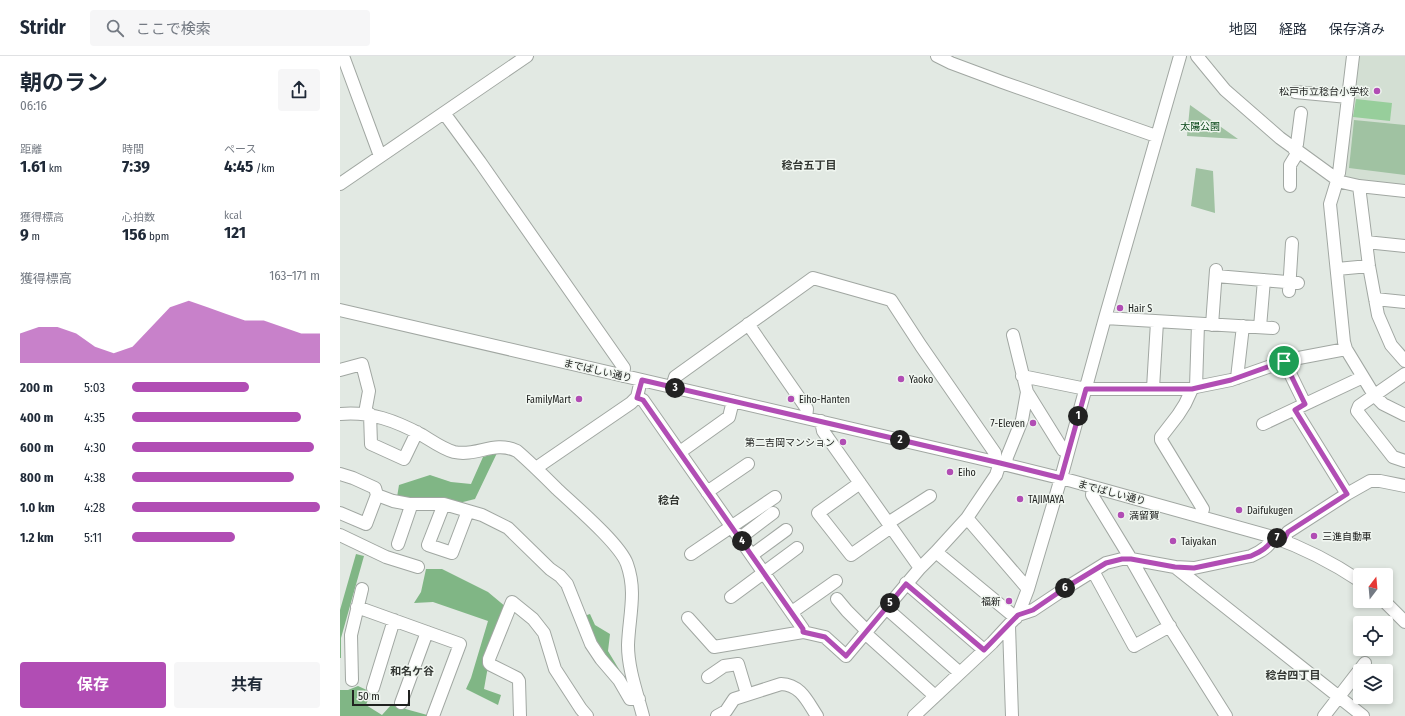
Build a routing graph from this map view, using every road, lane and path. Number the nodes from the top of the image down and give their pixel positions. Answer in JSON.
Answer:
{"nodes":[{"id":1,"x":343,"y":56,"type":"edge"},
{"id":2,"x":527,"y":56,"type":"edge"},
{"id":3,"x":937,"y":56,"type":"edge"},
{"id":4,"x":1180,"y":56,"type":"edge"},
{"id":5,"x":1197,"y":56,"type":"edge"},
{"id":6,"x":1353,"y":56,"type":"edge"},
{"id":7,"x":1296,"y":92,"type":"dead end"},
{"id":8,"x":1348,"y":97,"type":"junction"},
{"id":9,"x":444,"y":113,"type":"junction"},
{"id":10,"x":1301,"y":113,"type":"dead end"},
{"id":11,"x":1156,"y":136,"type":"junction"},
{"id":12,"x":1296,"y":150,"type":"junction"},
{"id":13,"x":380,"y":156,"type":"junction"},
{"id":14,"x":1336,"y":180,"type":"junction"},
{"id":15,"x":340,"y":184,"type":"edge"},
{"id":16,"x":1290,"y":186,"type":"dead end"},
{"id":17,"x":1359,"y":186,"type":"junction"},
{"id":18,"x":1405,"y":191,"type":"edge"},
{"id":19,"x":1366,"y":242,"type":"junction"},
{"id":20,"x":1292,"y":243,"type":"dead end"},
{"id":21,"x":1405,"y":246,"type":"edge"},
{"id":22,"x":1369,"y":266,"type":"junction"},
{"id":23,"x":1337,"y":269,"type":"junction"},
{"id":24,"x":1264,"y":280,"type":"junction"},
{"id":25,"x":1375,"y":299,"type":"junction"},
{"id":26,"x":1405,"y":302,"type":"edge"},
{"id":27,"x":340,"y":310,"type":"edge"},
{"id":28,"x":1105,"y":318,"type":"junction"},
{"id":29,"x":1157,"y":322,"type":"junction"},
{"id":30,"x":748,"y":324,"type":"junction"},
{"id":31,"x":1198,"y":324,"type":"junction"},
{"id":32,"x":1212,"y":325,"type":"junction"},
{"id":33,"x":1243,"y":326,"type":"junction"},
{"id":34,"x":1260,"y":328,"type":"junction"},
{"id":35,"x":1273,"y":328,"type":"dead end"},
{"id":36,"x":1013,"y":335,"type":"dead end"},
{"id":37,"x":1346,"y":349,"type":"junction"},
{"id":38,"x":1284,"y":361,"type":"junction"},
{"id":39,"x":1405,"y":361,"type":"edge"},
{"id":40,"x":340,"y":370,"type":"edge"},
{"id":41,"x":1405,"y":374,"type":"edge"},
{"id":42,"x":623,"y":376,"type":"junction"},
{"id":43,"x":1022,"y":376,"type":"junction"},
{"id":44,"x":1363,"y":376,"type":"junction"},
{"id":45,"x":1237,"y":378,"type":"junction"},
{"id":46,"x":642,"y":380,"type":"junction"},
{"id":47,"x":672,"y":387,"type":"junction"},
{"id":48,"x":1153,"y":388,"type":"junction"},
{"id":49,"x":1194,"y":388,"type":"junction"},
{"id":50,"x":1086,"y":389,"type":"junction"},
{"id":51,"x":1027,"y":392,"type":"junction"},
{"id":52,"x":1374,"y":395,"type":"junction"},
{"id":53,"x":637,"y":398,"type":"junction"},
{"id":54,"x":733,"y":401,"type":"junction"},
{"id":55,"x":1300,"y":407,"type":"junction"},
{"id":56,"x":340,"y":414,"type":"edge"},
{"id":57,"x":368,"y":414,"type":"junction"},
{"id":58,"x":1405,"y":415,"type":"edge"},
{"id":59,"x":806,"y":418,"type":"junction"},
{"id":60,"x":821,"y":421,"type":"junction"},
{"id":61,"x":1264,"y":424,"type":"dead end"},
{"id":62,"x":417,"y":432,"type":"junction"},
{"id":63,"x":680,"y":452,"type":"junction"},
{"id":64,"x":1068,"y":452,"type":"junction"},
{"id":65,"x":1405,"y":461,"type":"edge"},
{"id":66,"x":1000,"y":463,"type":"junction"},
{"id":67,"x":748,"y":464,"type":"dead end"},
{"id":68,"x":536,"y":468,"type":"junction"},
{"id":69,"x":340,"y":474,"type":"edge"},
{"id":70,"x":1061,"y":478,"type":"junction"},
{"id":71,"x":860,"y":483,"type":"junction"},
{"id":72,"x":1405,"y":486,"type":"edge"},
{"id":73,"x":1093,"y":487,"type":"junction"},
{"id":74,"x":707,"y":492,"type":"junction"},
{"id":75,"x":1347,"y":494,"type":"junction"},
{"id":76,"x":377,"y":495,"type":"junction"},
{"id":77,"x":930,"y":496,"type":"dead end"},
{"id":78,"x":775,"y":497,"type":"dead end"},
{"id":79,"x":409,"y":504,"type":"junction"},
{"id":80,"x":444,"y":504,"type":"junction"},
{"id":81,"x":468,"y":511,"type":"junction"},
{"id":82,"x":340,"y":513,"type":"edge"},
{"id":83,"x":773,"y":513,"type":"dead end"},
{"id":84,"x":1201,"y":516,"type":"junction"},
{"id":85,"x":967,"y":518,"type":"junction"},
{"id":86,"x":889,"y":525,"type":"junction"},
{"id":87,"x":732,"y":527,"type":"junction"},
{"id":88,"x":786,"y":530,"type":"dead end"},
{"id":89,"x":340,"y":535,"type":"edge"},
{"id":90,"x":740,"y":538,"type":"junction"},
{"id":91,"x":1279,"y":539,"type":"junction"},
{"id":92,"x":398,"y":544,"type":"dead end"},
{"id":93,"x":797,"y":548,"type":"dead end"},
{"id":94,"x":936,"y":552,"type":"junction"},
{"id":95,"x":691,"y":554,"type":"dead end"},
{"id":96,"x":752,"y":555,"type":"junction"},
{"id":97,"x":1131,"y":559,"type":"junction"},
{"id":98,"x":418,"y":567,"type":"dead end"},
{"id":99,"x":1175,"y":567,"type":"junction"},
{"id":100,"x":920,"y":568,"type":"junction"},
{"id":101,"x":1093,"y":571,"type":"junction"},
{"id":102,"x":764,"y":573,"type":"junction"},
{"id":103,"x":1353,"y":577,"type":"edge"},
{"id":104,"x":836,"y":582,"type":"dead end"},
{"id":105,"x":906,"y":584,"type":"junction"},
{"id":106,"x":362,"y":589,"type":"dead end"},
{"id":107,"x":1028,"y":589,"type":"junction"},
{"id":108,"x":731,"y":597,"type":"dead end"},
{"id":109,"x":837,"y":599,"type":"dead end"},
{"id":110,"x":357,"y":607,"type":"junction"},
{"id":111,"x":886,"y":608,"type":"junction"},
{"id":112,"x":1391,"y":608,"type":"edge"},
{"id":113,"x":792,"y":612,"type":"junction"},
{"id":114,"x":688,"y":618,"type":"dead end"},
{"id":115,"x":394,"y":620,"type":"junction"},
{"id":116,"x":1014,"y":620,"type":"junction"},
{"id":117,"x":1405,"y":622,"type":"edge"},
{"id":118,"x":1170,"y":626,"type":"junction"},
{"id":119,"x":427,"y":632,"type":"junction"},
{"id":120,"x":803,"y":632,"type":"junction"},
{"id":121,"x":866,"y":632,"type":"junction"},
{"id":122,"x":984,"y":650,"type":"junction"},
{"id":123,"x":1365,"y":663,"type":"dead end"},
{"id":124,"x":960,"y":672,"type":"junction"},
{"id":125,"x":708,"y":677,"type":"dead end"},
{"id":126,"x":352,"y":680,"type":"dead end"},
{"id":127,"x":373,"y":688,"type":"dead end"},
{"id":128,"x":747,"y":694,"type":"junction"},
{"id":129,"x":935,"y":696,"type":"junction"},
{"id":130,"x":1339,"y":696,"type":"junction"},
{"id":131,"x":639,"y":699,"type":"junction"},
{"id":132,"x":401,"y":704,"type":"dead end"},
{"id":133,"x":433,"y":716,"type":"edge"},
{"id":134,"x":520,"y":716,"type":"edge"},
{"id":135,"x":587,"y":716,"type":"edge"},
{"id":136,"x":643,"y":716,"type":"edge"},
{"id":137,"x":717,"y":716,"type":"edge"},
{"id":138,"x":817,"y":716,"type":"edge"},
{"id":139,"x":914,"y":716,"type":"edge"},
{"id":140,"x":1012,"y":716,"type":"edge"},
{"id":141,"x":1226,"y":716,"type":"edge"},
{"id":142,"x":1324,"y":716,"type":"edge"},
{"id":143,"x":1363,"y":716,"type":"edge"}],
"edges":[{"from":1,"to":13,"type":"street"},
{"from":2,"to":9,"type":"street"},
{"from":3,"to":11,"type":"street"},
{"from":4,"to":11,"type":"street"},
{"from":5,"to":12,"type":"street"},
{"from":6,"to":8,"type":"street"},
{"from":7,"to":8,"type":"street"},
{"from":8,"to":14,"type":"street"},
{"from":9,"to":13,"type":"street"},
{"from":9,"to":42,"type":"street"},
{"from":10,"to":12,"type":"street"},
{"from":11,"to":28,"type":"street"},
{"from":12,"to":14,"type":"street"},
{"from":12,"to":16,"type":"street"},
{"from":13,"to":15,"type":"street"},
{"from":14,"to":17,"type":"street"},
{"from":14,"to":23,"type":"street"},
{"from":17,"to":18,"type":"street"},
{"from":17,"to":19,"type":"street"},
{"from":19,"to":21,"type":"street"},
{"from":19,"to":22,"type":"street"},
{"from":20,"to":24,"type":"street"},
{"from":22,"to":23,"type":"street"},
{"from":22,"to":25,"type":"street"},
{"from":23,"to":37,"type":"street"},
{"from":24,"to":32,"type":"street"},
{"from":24,"to":34,"type":"street"},
{"from":25,"to":26,"type":"street"},
{"from":25,"to":39,"type":"street"},
{"from":27,"to":42,"type":"street","name":"までばしい通り"},
{"from":28,"to":29,"type":"street"},
{"from":28,"to":50,"type":"street"},
{"from":29,"to":31,"type":"street"},
{"from":29,"to":48,"type":"street"},
{"from":30,"to":47,"type":"street"},
{"from":30,"to":59,"type":"street"},
{"from":30,"to":66,"type":"street"},
{"from":31,"to":32,"type":"street"},
{"from":31,"to":49,"type":"street"},
{"from":32,"to":33,"type":"street"},
{"from":33,"to":34,"type":"street"},
{"from":33,"to":45,"type":"street"},
{"from":34,"to":35,"type":"street"},
{"from":36,"to":43,"type":"street"},
{"from":37,"to":38,"type":"street"},
{"from":37,"to":44,"type":"street"},
{"from":38,"to":45,"type":"street"},
{"from":38,"to":55,"type":"street"},
{"from":40,"to":57,"type":"street"},
{"from":41,"to":52,"type":"street"},
{"from":42,"to":46,"type":"street","name":"までばしい通り"},
{"from":43,"to":50,"type":"street"},
{"from":43,"to":51,"type":"street"},
{"from":44,"to":52,"type":"street"},
{"from":44,"to":55,"type":"street"},
{"from":45,"to":49,"type":"street"},
{"from":46,"to":47,"type":"street","name":"までばしい通り"},
{"from":46,"to":53,"type":"street"},
{"from":47,"to":54,"type":"street","name":"までばしい通り"},
{"from":48,"to":49,"type":"street"},
{"from":48,"to":50,"type":"street"},
{"from":49,"to":84,"type":"street"},
{"from":50,"to":64,"type":"street"},
{"from":51,"to":64,"type":"street"},
{"from":51,"to":66,"type":"street"},
{"from":52,"to":58,"type":"street"},
{"from":52,"to":65,"type":"street"},
{"from":53,"to":63,"type":"street"},
{"from":53,"to":68,"type":"street"},
{"from":54,"to":59,"type":"street","name":"までばしい通り"},
{"from":54,"to":63,"type":"street"},
{"from":55,"to":61,"type":"street"},
{"from":55,"to":75,"type":"street"},
{"from":56,"to":57,"type":"street"},
{"from":57,"to":62,"type":"street"},
{"from":57,"to":62,"type":"street"},
{"from":59,"to":60,"type":"street","name":"までばしい通り"},
{"from":60,"to":66,"type":"street","name":"までばしい通り"},
{"from":60,"to":71,"type":"street"},
{"from":62,"to":68,"type":"street"},
{"from":63,"to":74,"type":"street"},
{"from":64,"to":70,"type":"street"},
{"from":66,"to":70,"type":"street","name":"までばしい通り"},
{"from":66,"to":85,"type":"street"},
{"from":67,"to":74,"type":"street"},
{"from":68,"to":131,"type":"street"},
{"from":69,"to":76,"type":"street"},
{"from":70,"to":73,"type":"street","name":"までばしい通り"},
{"from":70,"to":107,"type":"street"},
{"from":71,"to":86,"type":"street"},
{"from":71,"to":86,"type":"street"},
{"from":72,"to":75,"type":"street"},
{"from":73,"to":84,"type":"street","name":"までばしい通り"},
{"from":73,"to":97,"type":"street"},
{"from":74,"to":87,"type":"street"},
{"from":75,"to":91,"type":"street"},
{"from":76,"to":79,"type":"street"},
{"from":76,"to":82,"type":"street"},
{"from":77,"to":86,"type":"street"},
{"from":78,"to":87,"type":"street"},
{"from":79,"to":80,"type":"street"},
{"from":79,"to":92,"type":"street"},
{"from":80,"to":81,"type":"street"},
{"from":80,"to":81,"type":"street"},
{"from":81,"to":131,"type":"street"},
{"from":83,"to":90,"type":"street"},
{"from":84,"to":91,"type":"street","name":"までばしい通り"},
{"from":85,"to":94,"type":"street"},
{"from":85,"to":107,"type":"street"},
{"from":86,"to":100,"type":"street"},
{"from":87,"to":90,"type":"street"},
{"from":87,"to":95,"type":"street"},
{"from":88,"to":96,"type":"street"},
{"from":89,"to":98,"type":"street"},
{"from":90,"to":96,"type":"street"},
{"from":91,"to":99,"type":"street"},
{"from":91,"to":103,"type":"street","name":"までばしい通り"},
{"from":93,"to":102,"type":"street"},
{"from":94,"to":100,"type":"street"},
{"from":94,"to":116,"type":"street"},
{"from":96,"to":102,"type":"street"},
{"from":97,"to":99,"type":"street"},
{"from":97,"to":101,"type":"street"},
{"from":97,"to":118,"type":"street"},
{"from":99,"to":130,"type":"street"},
{"from":100,"to":105,"type":"street"},
{"from":101,"to":116,"type":"street"},
{"from":101,"to":118,"type":"street"},
{"from":102,"to":108,"type":"street"},
{"from":102,"to":113,"type":"street"},
{"from":104,"to":113,"type":"street"},
{"from":105,"to":111,"type":"street"},
{"from":105,"to":122,"type":"street"},
{"from":106,"to":110,"type":"street"},
{"from":107,"to":116,"type":"street"},
{"from":109,"to":121,"type":"street"},
{"from":110,"to":115,"type":"street"},
{"from":110,"to":126,"type":"street"},
{"from":111,"to":121,"type":"street"},
{"from":111,"to":124,"type":"street"},
{"from":112,"to":117,"type":"street"},
{"from":113,"to":120,"type":"street"},
{"from":114,"to":120,"type":"street"},
{"from":115,"to":119,"type":"street"},
{"from":115,"to":127,"type":"street"},
{"from":116,"to":122,"type":"street"},
{"from":116,"to":140,"type":"street"},
{"from":118,"to":141,"type":"street"},
{"from":119,"to":132,"type":"street"},
{"from":119,"to":133,"type":"street"},
{"from":120,"to":121,"type":"street"},
{"from":121,"to":129,"type":"street"},
{"from":122,"to":124,"type":"street"},
{"from":123,"to":130,"type":"street"},
{"from":124,"to":129,"type":"street"},
{"from":125,"to":128,"type":"street"},
{"from":128,"to":137,"type":"street"},
{"from":128,"to":138,"type":"street"},
{"from":129,"to":139,"type":"street"},
{"from":130,"to":142,"type":"street"},
{"from":130,"to":143,"type":"street"},
{"from":131,"to":136,"type":"street"},
{"from":134,"to":135,"type":"street"}]}
